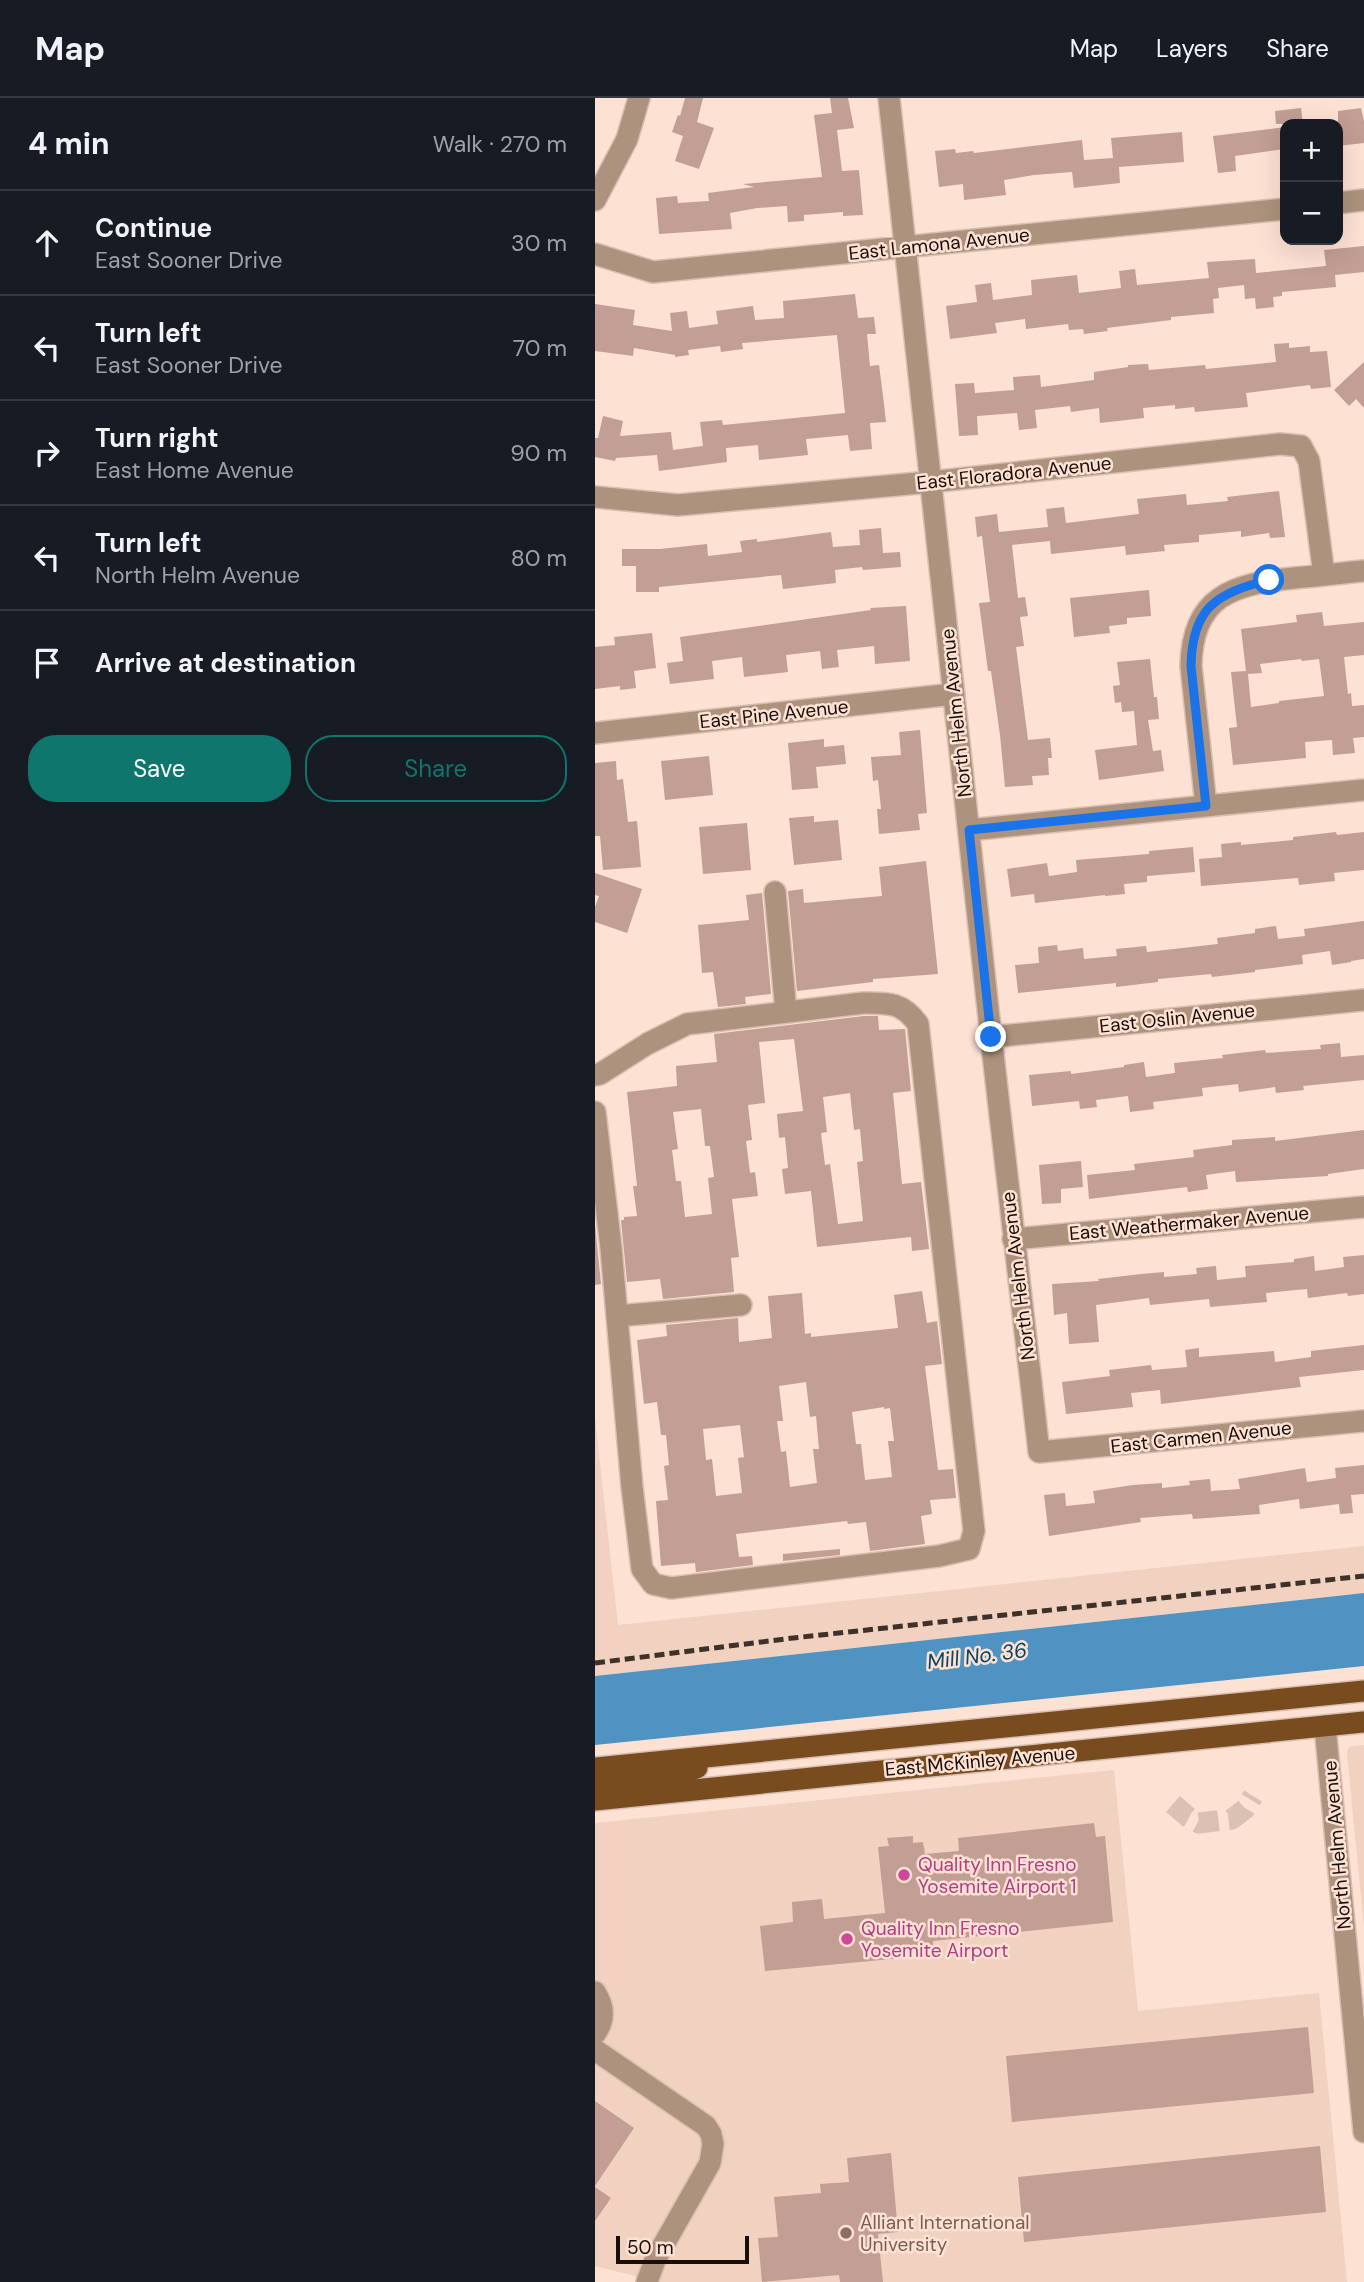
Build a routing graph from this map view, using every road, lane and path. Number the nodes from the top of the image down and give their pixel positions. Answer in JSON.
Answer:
{"nodes":[{"id":1,"x":639,"y":98,"type":"edge"},
{"id":2,"x":889,"y":98,"type":"edge"},
{"id":3,"x":595,"y":200,"type":"edge"},
{"id":4,"x":1364,"y":200,"type":"edge"},
{"id":5,"x":1343,"y":202,"type":"edge"},
{"id":6,"x":1280,"y":210,"type":"edge"},
{"id":7,"x":905,"y":248,"type":"junction"},
{"id":8,"x":595,"y":254,"type":"edge"},
{"id":9,"x":930,"y":482,"type":"junction"},
{"id":10,"x":595,"y":497,"type":"edge"},
{"id":11,"x":1364,"y":571,"type":"edge"},
{"id":12,"x":1324,"y":575,"type":"junction"},
{"id":13,"x":954,"y":694,"type":"junction"},
{"id":14,"x":595,"y":733,"type":"edge"},
{"id":15,"x":1364,"y":790,"type":"edge"},
{"id":16,"x":1206,"y":806,"type":"junction"},
{"id":17,"x":969,"y":830,"type":"junction"},
{"id":18,"x":775,"y":891,"type":"dead end"},
{"id":19,"x":1364,"y":1000,"type":"edge"},
{"id":20,"x":786,"y":1012,"type":"junction"},
{"id":21,"x":991,"y":1037,"type":"junction"},
{"id":22,"x":595,"y":1075,"type":"edge"},
{"id":23,"x":595,"y":1112,"type":"edge"},
{"id":24,"x":1364,"y":1207,"type":"edge"},
{"id":25,"x":1013,"y":1239,"type":"junction"},
{"id":26,"x":741,"y":1305,"type":"dead end"},
{"id":27,"x":617,"y":1316,"type":"junction"},
{"id":28,"x":1364,"y":1421,"type":"edge"},
{"id":29,"x":1039,"y":1452,"type":"joint"},
{"id":30,"x":1364,"y":1691,"type":"edge"},
{"id":31,"x":1364,"y":1705,"type":"edge"},
{"id":32,"x":1364,"y":1722,"type":"edge"},
{"id":33,"x":1325,"y":1726,"type":"junction"},
{"id":34,"x":753,"y":1753,"type":"junction"},
{"id":35,"x":595,"y":1768,"type":"edge"},
{"id":36,"x":595,"y":1784,"type":"edge"},
{"id":37,"x":595,"y":1800,"type":"edge"},
{"id":38,"x":595,"y":1992,"type":"edge"},
{"id":39,"x":595,"y":2034,"type":"edge"},
{"id":40,"x":595,"y":2050,"type":"edge"},
{"id":41,"x":1364,"y":2132,"type":"edge"},
{"id":42,"x":647,"y":2282,"type":"edge"}],
"edges":[{"from":1,"to":3,"type":"street"},
{"from":2,"to":7,"type":"street","name":"North Helm Avenue"},
{"from":4,"to":5,"type":"street"},
{"from":6,"to":7,"type":"street","name":"East Lamona Avenue"},
{"from":7,"to":8,"type":"street","name":"East Lamona Avenue"},
{"from":7,"to":9,"type":"street","name":"North Helm Avenue"},
{"from":9,"to":10,"type":"street","name":"East Floradora Avenue"},
{"from":9,"to":12,"type":"street","name":"East Floradora Avenue"},
{"from":9,"to":13,"type":"street","name":"North Helm Avenue"},
{"from":11,"to":12,"type":"street"},
{"from":12,"to":16,"type":"street"},
{"from":13,"to":14,"type":"street","name":"East Pine Avenue"},
{"from":13,"to":17,"type":"street","name":"North Helm Avenue"},
{"from":15,"to":16,"type":"street"},
{"from":16,"to":17,"type":"street"},
{"from":17,"to":21,"type":"street","name":"North Helm Avenue"},
{"from":18,"to":20,"type":"street"},
{"from":19,"to":21,"type":"street","name":"East Oslin Avenue"},
{"from":20,"to":22,"type":"street"},
{"from":20,"to":27,"type":"street"},
{"from":21,"to":25,"type":"street","name":"North Helm Avenue"},
{"from":23,"to":27,"type":"street"},
{"from":24,"to":25,"type":"street","name":"East Weathermaker Avenue"},
{"from":25,"to":29,"type":"street","name":"North Helm Avenue"},
{"from":26,"to":27,"type":"street"},
{"from":28,"to":29,"type":"street","name":"East Carmen Avenue"},
{"from":30,"to":34,"type":"main road","name":"East McKinley Avenue"},
{"from":31,"to":33,"type":"main road"},
{"from":32,"to":33,"type":"main road","name":"East McKinley Avenue"},
{"from":33,"to":37,"type":"main road","name":"East McKinley Avenue"},
{"from":33,"to":41,"type":"street","name":"North Helm Avenue"},
{"from":34,"to":35,"type":"main road","name":"East McKinley Avenue"},
{"from":34,"to":36,"type":"main road"},
{"from":38,"to":39,"type":"street"},
{"from":40,"to":42,"type":"street"}]}
